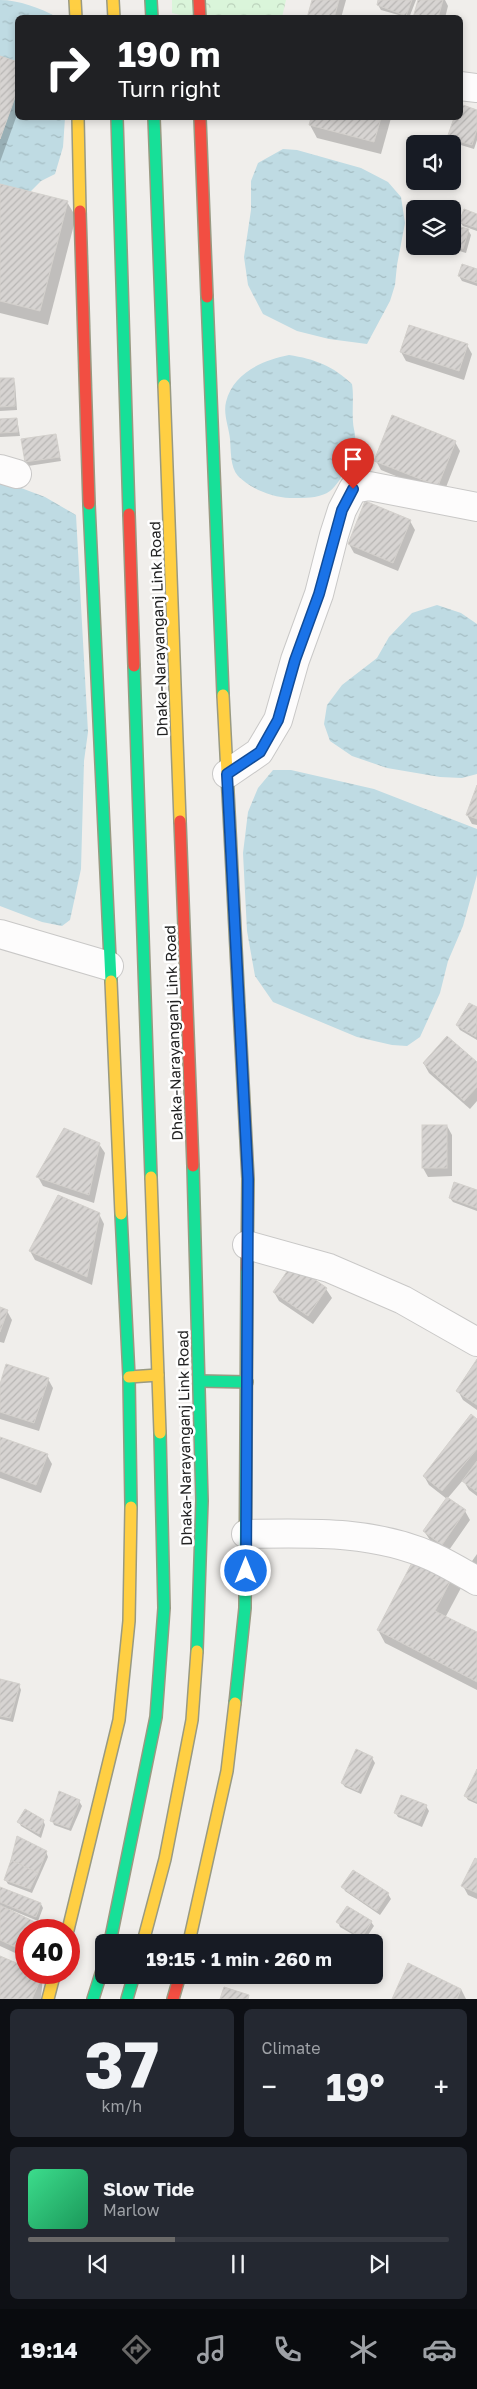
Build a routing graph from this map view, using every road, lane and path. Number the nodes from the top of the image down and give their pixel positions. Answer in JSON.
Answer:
{"nodes":[{"id":1,"x":75,"y":0,"type":"edge"},
{"id":2,"x":113,"y":0,"type":"edge"},
{"id":3,"x":151,"y":0,"type":"edge"},
{"id":4,"x":199,"y":0,"type":"edge"},
{"id":5,"x":76,"y":15,"type":"edge"},
{"id":6,"x":114,"y":15,"type":"edge"},
{"id":7,"x":152,"y":15,"type":"edge"},
{"id":8,"x":200,"y":15,"type":"edge"},
{"id":9,"x":463,"y":86,"type":"edge"},
{"id":10,"x":477,"y":88,"type":"edge"},
{"id":11,"x":78,"y":120,"type":"edge"},
{"id":12,"x":117,"y":120,"type":"edge"},
{"id":13,"x":154,"y":120,"type":"edge"},
{"id":14,"x":200,"y":120,"type":"edge"},
{"id":15,"x":477,"y":508,"type":"edge"},
{"id":16,"x":227,"y":774,"type":"junction"},
{"id":17,"x":0,"y":934,"type":"edge"},
{"id":18,"x":109,"y":966,"type":"junction"},
{"id":19,"x":247,"y":1245,"type":"junction"},
{"id":20,"x":477,"y":1342,"type":"edge"},
{"id":21,"x":158,"y":1375,"type":"junction"},
{"id":22,"x":129,"y":1377,"type":"junction"},
{"id":23,"x":200,"y":1381,"type":"junction"},
{"id":24,"x":247,"y":1382,"type":"junction"},
{"id":25,"x":246,"y":1534,"type":"junction"},
{"id":26,"x":477,"y":1581,"type":"edge"},
{"id":27,"x":71,"y":1919,"type":"edge"},
{"id":28,"x":112,"y":1934,"type":"edge"},
{"id":29,"x":145,"y":1934,"type":"edge"},
{"id":30,"x":191,"y":1934,"type":"edge"},
{"id":31,"x":52,"y":1984,"type":"edge"},
{"id":32,"x":98,"y":1984,"type":"edge"},
{"id":33,"x":131,"y":1984,"type":"edge"},
{"id":34,"x":177,"y":1984,"type":"edge"},
{"id":35,"x":48,"y":1999,"type":"edge"},
{"id":36,"x":94,"y":1999,"type":"edge"},
{"id":37,"x":127,"y":1999,"type":"edge"},
{"id":38,"x":173,"y":1999,"type":"edge"}],
"edges":[{"from":1,"to":5,"type":"main road"},
{"from":2,"to":6,"type":"main road"},
{"from":3,"to":7,"type":"main road"},
{"from":4,"to":8,"type":"main road"},
{"from":9,"to":10,"type":"street"},
{"from":11,"to":18,"type":"main road"},
{"from":12,"to":21,"type":"main road","name":"Dhaka-Narayanganj Link Road"},
{"from":13,"to":23,"type":"main road","name":"Dhaka-Narayanganj Link Road"},
{"from":14,"to":16,"type":"main road"},
{"from":15,"to":16,"type":"street"},
{"from":16,"to":19,"type":"main road"},
{"from":17,"to":18,"type":"street"},
{"from":18,"to":22,"type":"main road"},
{"from":19,"to":20,"type":"street"},
{"from":19,"to":24,"type":"main road"},
{"from":21,"to":22,"type":"main road"},
{"from":21,"to":28,"type":"main road","name":"Dhaka-Narayanganj Link Road"},
{"from":22,"to":27,"type":"main road"},
{"from":23,"to":24,"type":"main road"},
{"from":23,"to":29,"type":"main road","name":"Dhaka-Narayanganj Link Road"},
{"from":24,"to":25,"type":"main road"},
{"from":25,"to":26,"type":"street"},
{"from":25,"to":30,"type":"main road"},
{"from":31,"to":35,"type":"main road"},
{"from":32,"to":36,"type":"main road"},
{"from":33,"to":37,"type":"main road"},
{"from":34,"to":38,"type":"main road"}]}
